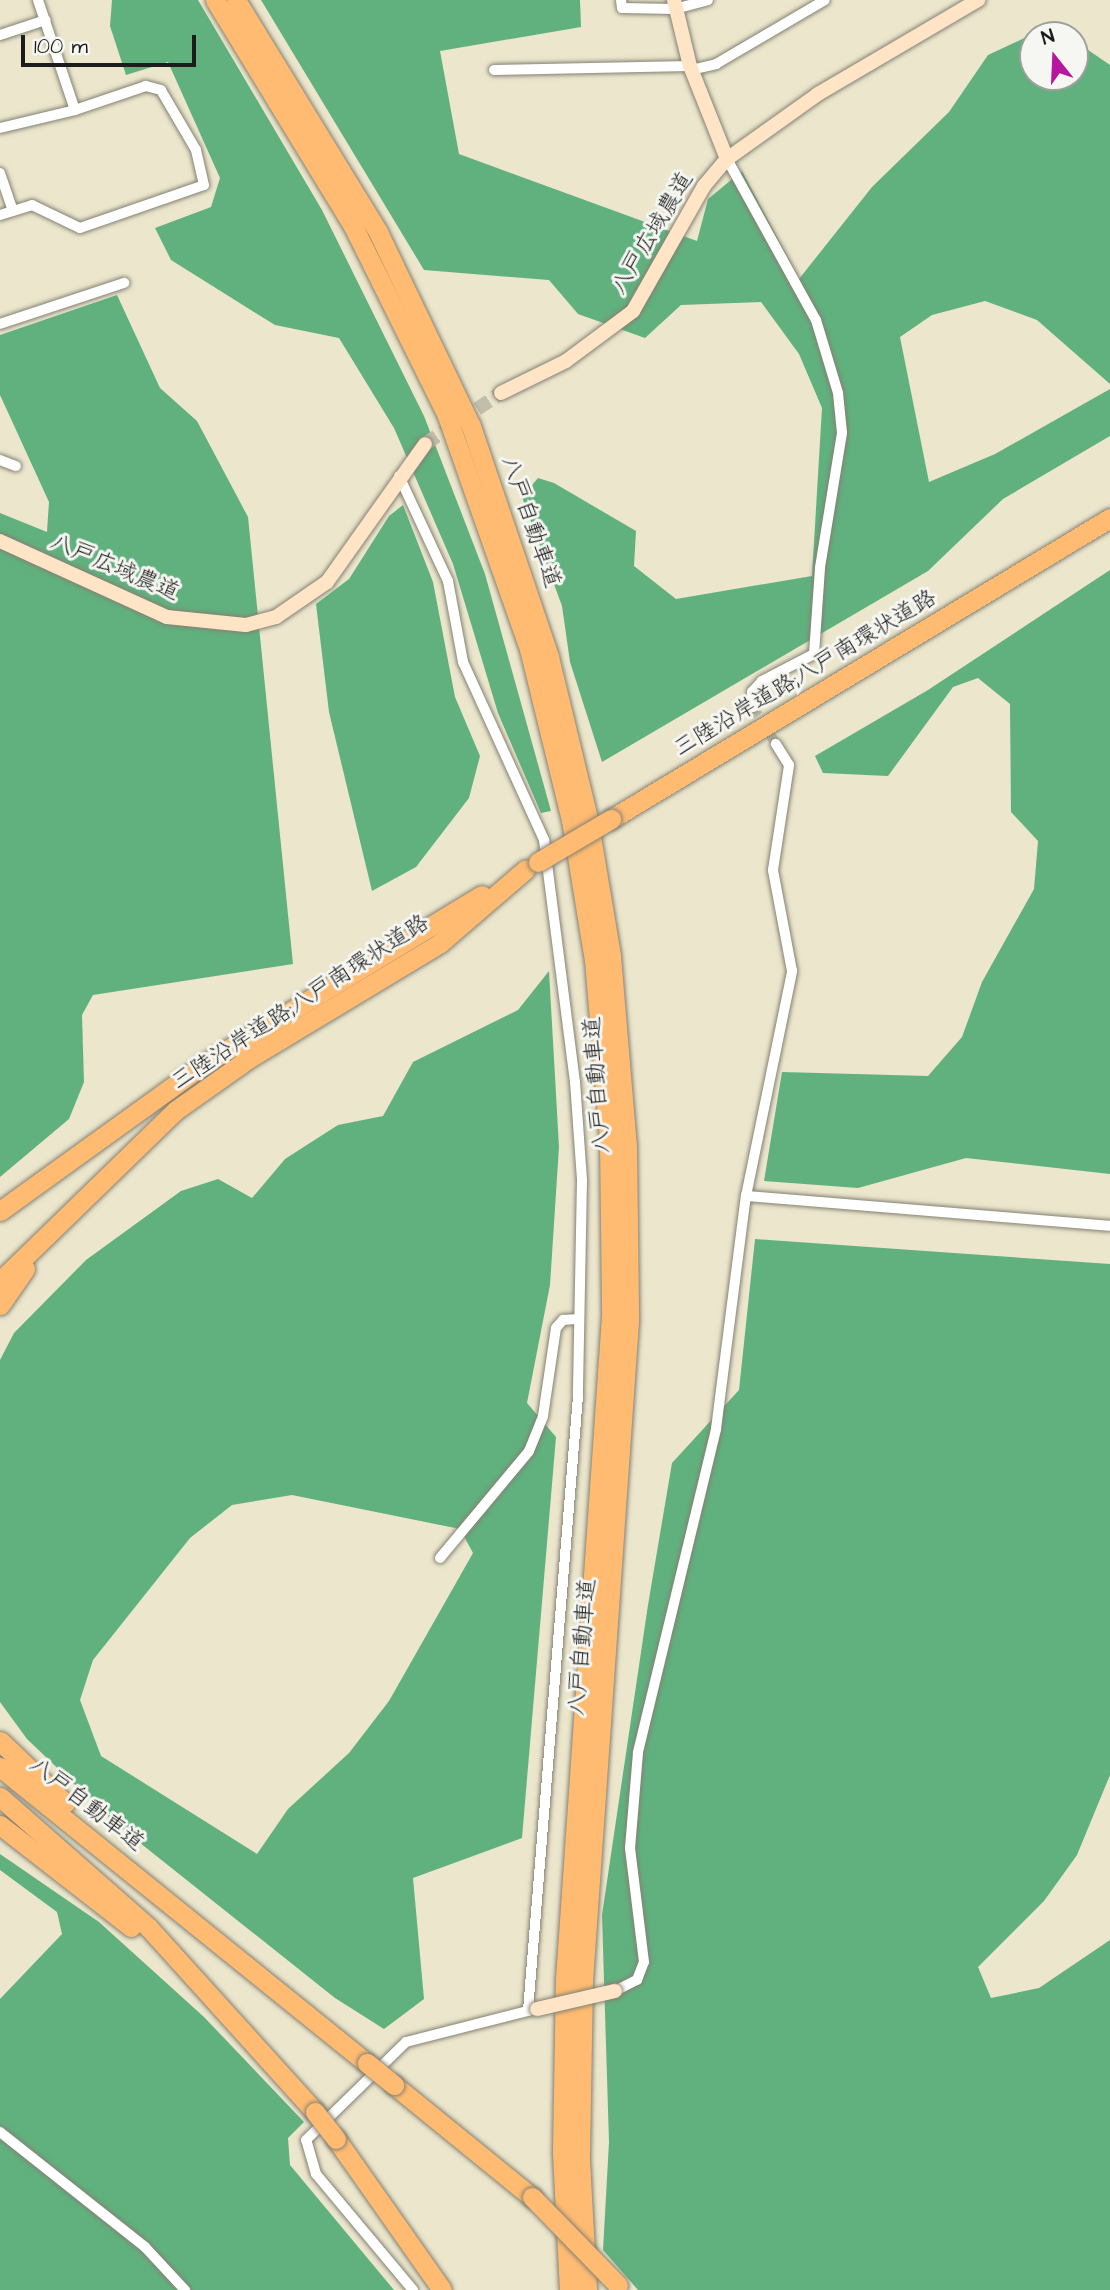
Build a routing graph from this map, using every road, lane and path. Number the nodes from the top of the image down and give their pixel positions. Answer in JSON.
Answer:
{"nodes":[{"id":1,"x":38,"y":0,"type":"edge"},
{"id":2,"x":215,"y":0,"type":"edge"},
{"id":3,"x":236,"y":0,"type":"edge"},
{"id":4,"x":621,"y":0,"type":"edge"},
{"id":5,"x":708,"y":0,"type":"edge"},
{"id":6,"x":825,"y":0,"type":"edge"},
{"id":7,"x":978,"y":0,"type":"edge"},
{"id":8,"x":674,"y":4,"type":"edge"},
{"id":9,"x":46,"y":20,"type":"junction"},
{"id":10,"x":0,"y":35,"type":"edge"},
{"id":11,"x":691,"y":68,"type":"junction"},
{"id":12,"x":494,"y":70,"type":"dead end"},
{"id":13,"x":75,"y":110,"type":"junction"},
{"id":14,"x":0,"y":128,"type":"edge"},
{"id":15,"x":727,"y":159,"type":"junction"},
{"id":16,"x":0,"y":173,"type":"edge"},
{"id":17,"x":13,"y":211,"type":"junction"},
{"id":18,"x":0,"y":215,"type":"edge"},
{"id":19,"x":124,"y":283,"type":"dead end"},
{"id":20,"x":0,"y":324,"type":"edge"},
{"id":21,"x":501,"y":393,"type":"tunnel mouth"},
{"id":22,"x":425,"y":444,"type":"tunnel mouth"},
{"id":23,"x":0,"y":460,"type":"edge"},
{"id":24,"x":16,"y":466,"type":"dead end"},
{"id":25,"x":400,"y":476,"type":"junction"},
{"id":26,"x":1110,"y":518,"type":"edge"},
{"id":27,"x":0,"y":541,"type":"edge"},
{"id":28,"x":752,"y":707,"type":"dead end"},
{"id":29,"x":776,"y":744,"type":"tunnel mouth"},
{"id":30,"x":532,"y":865,"type":"junction"},
{"id":31,"x":94,"y":1142,"type":"junction"},
{"id":32,"x":103,"y":1177,"type":"junction"},
{"id":33,"x":746,"y":1196,"type":"junction"},
{"id":34,"x":0,"y":1211,"type":"edge"},
{"id":35,"x":0,"y":1220,"type":"edge"},
{"id":36,"x":1110,"y":1226,"type":"edge"},
{"id":37,"x":0,"y":1281,"type":"edge"},
{"id":38,"x":0,"y":1305,"type":"edge"},
{"id":39,"x":579,"y":1319,"type":"junction"},
{"id":40,"x":440,"y":1558,"type":"dead end"},
{"id":41,"x":0,"y":1741,"type":"edge"},
{"id":42,"x":0,"y":1767,"type":"edge"},
{"id":43,"x":0,"y":1797,"type":"edge"},
{"id":44,"x":0,"y":1825,"type":"edge"},
{"id":45,"x":179,"y":1908,"type":"junction"},
{"id":46,"x":615,"y":1991,"type":"joint"},
{"id":47,"x":532,"y":2010,"type":"junction"},
{"id":48,"x":240,"y":2026,"type":"junction"},
{"id":49,"x":0,"y":2132,"type":"edge"},
{"id":50,"x":620,"y":2287,"type":"edge"},
{"id":51,"x":185,"y":2290,"type":"edge"},
{"id":52,"x":414,"y":2290,"type":"edge"},
{"id":53,"x":442,"y":2290,"type":"edge"},
{"id":54,"x":569,"y":2290,"type":"edge"},
{"id":55,"x":587,"y":2290,"type":"edge"}],
"edges":[{"from":1,"to":9,"type":"street"},
{"from":2,"to":54,"type":"highway","name":"八戸自動車道"},
{"from":3,"to":55,"type":"highway","name":"八戸自動車道"},
{"from":4,"to":8,"type":"street"},
{"from":5,"to":8,"type":"street"},
{"from":6,"to":11,"type":"street"},
{"from":7,"to":15,"type":"street","name":"八戸広域農道"},
{"from":8,"to":11,"type":"street"},
{"from":9,"to":10,"type":"street"},
{"from":9,"to":13,"type":"street"},
{"from":11,"to":12,"type":"street"},
{"from":11,"to":15,"type":"street"},
{"from":13,"to":14,"type":"street"},
{"from":13,"to":17,"type":"street"},
{"from":15,"to":21,"type":"street","name":"八戸広域農道"},
{"from":15,"to":28,"type":"street"},
{"from":16,"to":17,"type":"street"},
{"from":17,"to":18,"type":"street"},
{"from":19,"to":20,"type":"street"},
{"from":22,"to":25,"type":"street","name":"八戸広域農道"},
{"from":23,"to":24,"type":"street"},
{"from":25,"to":27,"type":"street","name":"八戸広域農道"},
{"from":25,"to":39,"type":"street"},
{"from":26,"to":30,"type":"highway","name":"三陸沿岸道路;八戸南環状道路","bridge":true},
{"from":29,"to":33,"type":"street"},
{"from":30,"to":31,"type":"highway","name":"三陸沿岸道路;八戸南環状道路"},
{"from":30,"to":32,"type":"highway","name":"三陸沿岸道路;八戸南環状道路"},
{"from":31,"to":34,"type":"highway"},
{"from":31,"to":35,"type":"highway"},
{"from":32,"to":37,"type":"highway"},
{"from":32,"to":38,"type":"highway"},
{"from":33,"to":36,"type":"street"},
{"from":33,"to":46,"type":"street"},
{"from":39,"to":40,"type":"street"},
{"from":39,"to":47,"type":"street"},
{"from":41,"to":45,"type":"highway"},
{"from":42,"to":45,"type":"highway","name":"八戸自動車道"},
{"from":43,"to":48,"type":"highway"},
{"from":44,"to":48,"type":"highway"},
{"from":45,"to":50,"type":"highway","name":"八戸自動車道","bridge":true},
{"from":46,"to":47,"type":"street","bridge":true},
{"from":47,"to":52,"type":"street"},
{"from":48,"to":53,"type":"highway","bridge":true},
{"from":49,"to":51,"type":"street"}]}
